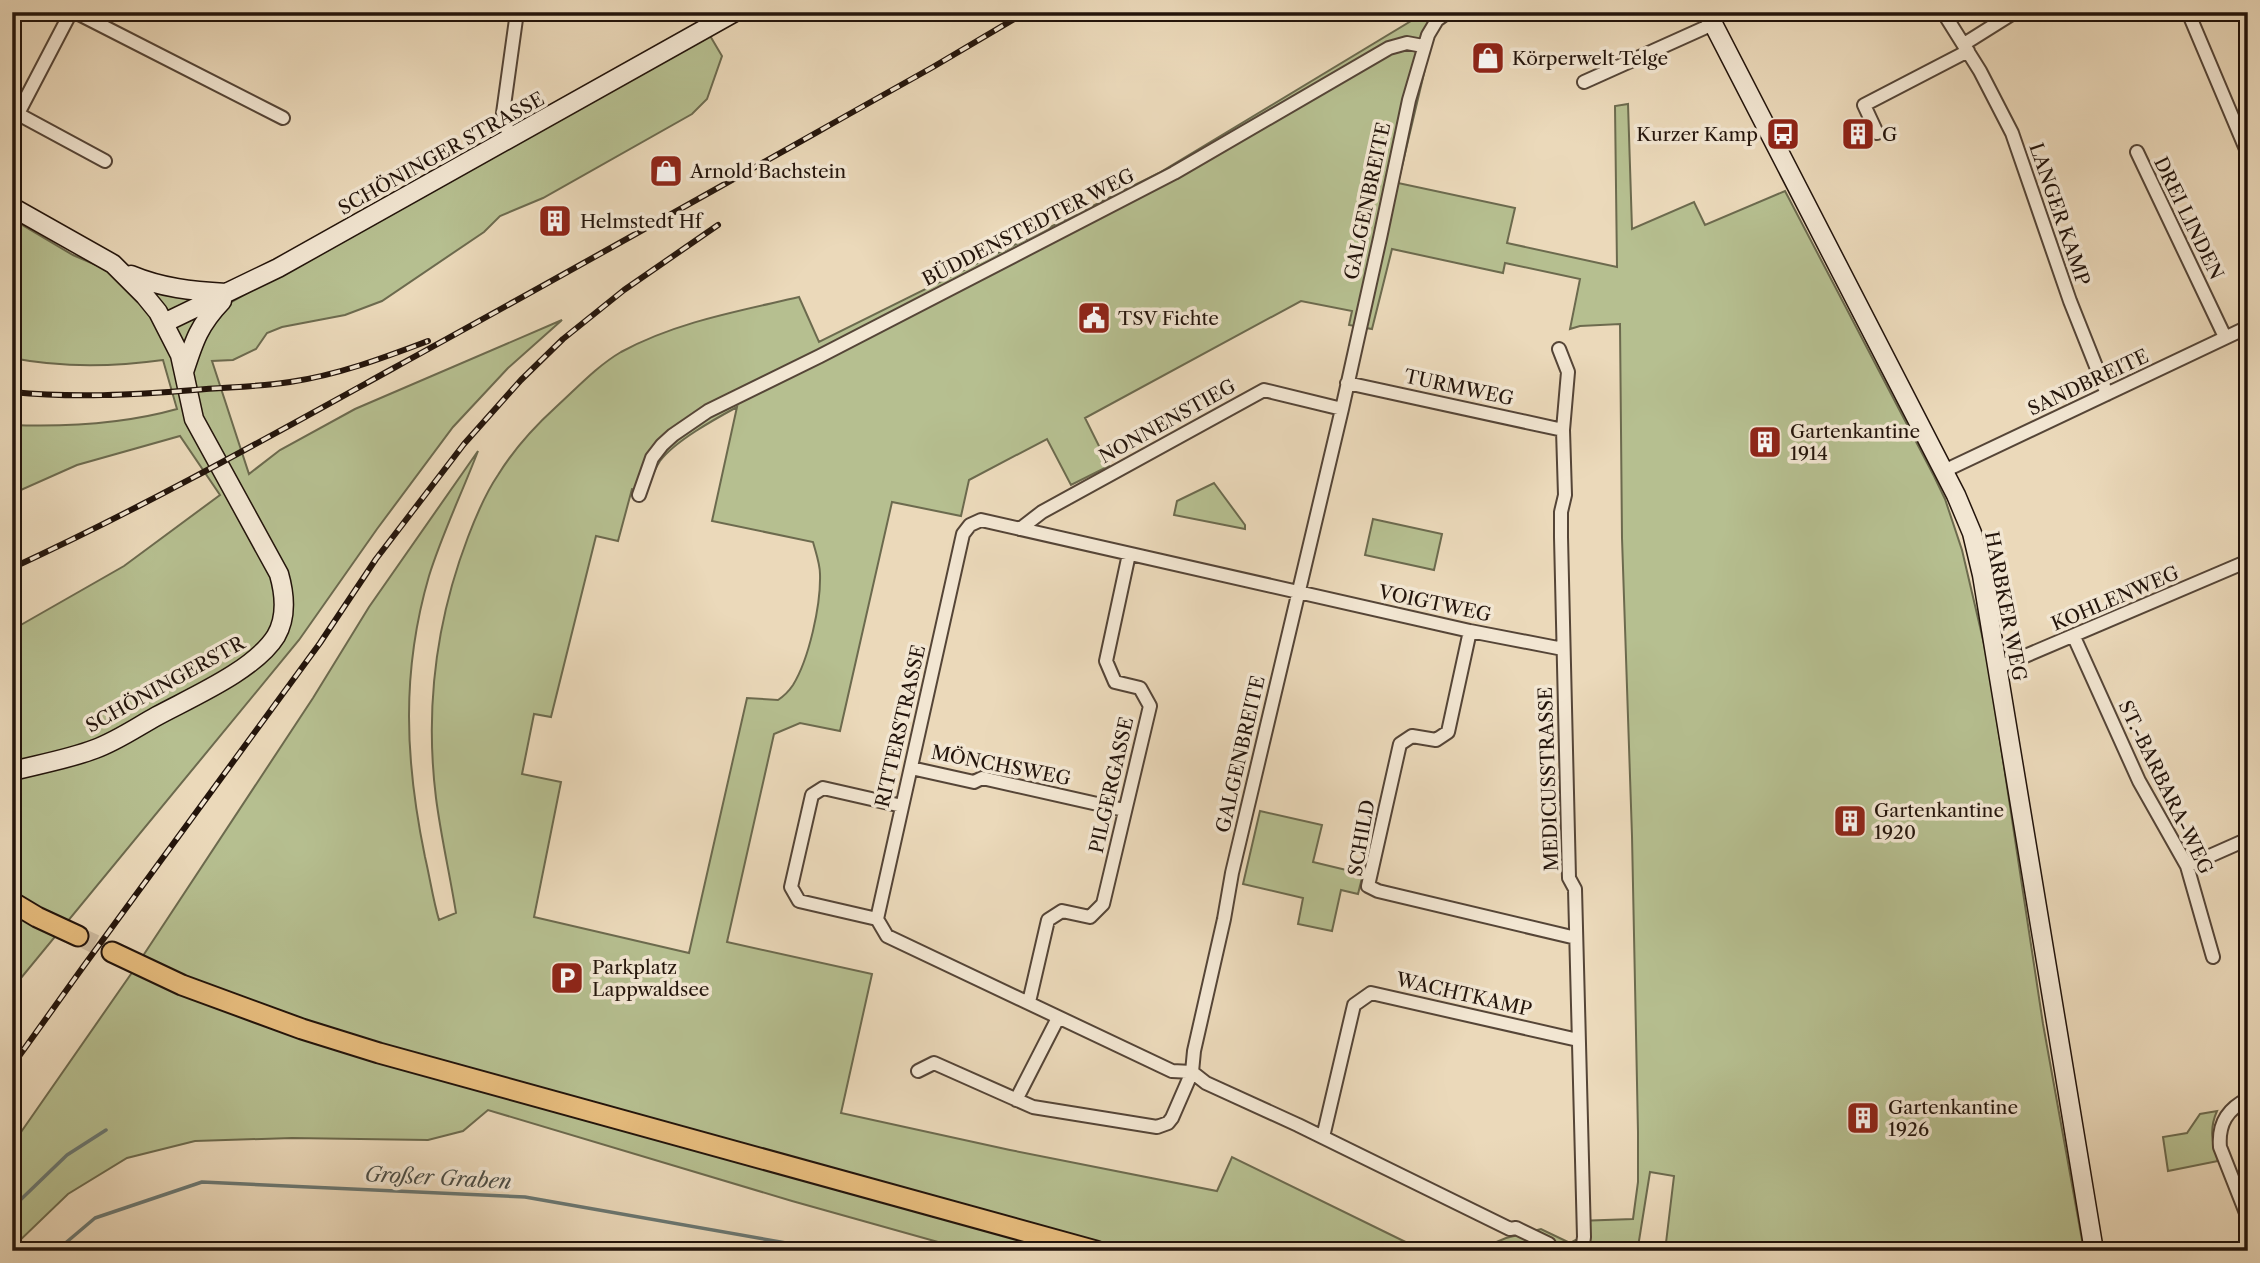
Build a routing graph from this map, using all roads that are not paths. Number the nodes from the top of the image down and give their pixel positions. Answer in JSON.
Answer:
{"nodes":[{"id":1,"x":73,"y":12,"type":"edge"},
{"id":2,"x":517,"y":12,"type":"edge"},
{"id":3,"x":735,"y":12,"type":"edge"},
{"id":4,"x":1448,"y":12,"type":"edge"},
{"id":5,"x":1943,"y":12,"type":"edge"},
{"id":6,"x":2015,"y":12,"type":"edge"},
{"id":7,"x":2188,"y":12,"type":"edge"},
{"id":8,"x":1710,"y":18,"type":"edge"},
{"id":9,"x":1423,"y":46,"type":"junction"},
{"id":10,"x":1966,"y":47,"type":"junction"},
{"id":11,"x":1584,"y":82,"type":"dead end"},
{"id":12,"x":283,"y":118,"type":"dead end"},
{"id":13,"x":15,"y":119,"type":"edge"},
{"id":14,"x":1877,"y":133,"type":"dead end"},
{"id":15,"x":510,"y":139,"type":"junction"},
{"id":16,"x":2137,"y":152,"type":"dead end"},
{"id":17,"x":2248,"y":153,"type":"edge"},
{"id":18,"x":105,"y":161,"type":"dead end"},
{"id":19,"x":12,"y":207,"type":"edge"},
{"id":20,"x":124,"y":272,"type":"junction"},
{"id":21,"x":230,"y":293,"type":"junction"},
{"id":22,"x":164,"y":323,"type":"junction"},
{"id":23,"x":2248,"y":327,"type":"edge"},
{"id":24,"x":2225,"y":337,"type":"junction"},
{"id":25,"x":1559,"y":349,"type":"dead end"},
{"id":26,"x":184,"y":372,"type":"junction"},
{"id":27,"x":1348,"y":383,"type":"junction"},
{"id":28,"x":2107,"y":394,"type":"junction"},
{"id":29,"x":1342,"y":409,"type":"junction"},
{"id":30,"x":1563,"y":429,"type":"junction"},
{"id":31,"x":1944,"y":471,"type":"junction"},
{"id":32,"x":639,"y":495,"type":"dead end"},
{"id":33,"x":1020,"y":529,"type":"junction"},
{"id":34,"x":1129,"y":554,"type":"junction"},
{"id":35,"x":2248,"y":561,"type":"edge"},
{"id":36,"x":1298,"y":592,"type":"junction"},
{"id":37,"x":1470,"y":631,"type":"junction"},
{"id":38,"x":2074,"y":637,"type":"junction"},
{"id":39,"x":1563,"y":649,"type":"junction"},
{"id":40,"x":1997,"y":668,"type":"junction"},
{"id":41,"x":911,"y":768,"type":"junction"},
{"id":42,"x":12,"y":771,"type":"edge"},
{"id":43,"x":902,"y":806,"type":"junction"},
{"id":44,"x":1125,"y":810,"type":"junction"},
{"id":45,"x":2248,"y":839,"type":"edge"},
{"id":46,"x":2187,"y":866,"type":"junction"},
{"id":47,"x":12,"y":902,"type":"edge"},
{"id":48,"x":877,"y":919,"type":"junction"},
{"id":49,"x":78,"y":936,"type":"tunnel mouth"},
{"id":50,"x":1576,"y":938,"type":"junction"},
{"id":51,"x":112,"y":952,"type":"tunnel mouth"},
{"id":52,"x":2213,"y":957,"type":"dead end"},
{"id":53,"x":1029,"y":1002,"type":"junction"},
{"id":54,"x":1058,"y":1018,"type":"junction"},
{"id":55,"x":1578,"y":1040,"type":"junction"},
{"id":56,"x":918,"y":1071,"type":"dead end"},
{"id":57,"x":1192,"y":1072,"type":"junction"},
{"id":58,"x":2248,"y":1099,"type":"edge"},
{"id":59,"x":1016,"y":1100,"type":"junction"},
{"id":60,"x":1323,"y":1137,"type":"junction"},
{"id":61,"x":2248,"y":1218,"type":"edge"},
{"id":62,"x":1096,"y":1251,"type":"edge"},
{"id":63,"x":1557,"y":1251,"type":"edge"},
{"id":64,"x":1582,"y":1251,"type":"edge"},
{"id":65,"x":2094,"y":1251,"type":"edge"}],
"edges":[{"from":1,"to":12,"type":"street"},
{"from":1,"to":13,"type":"street"},
{"from":2,"to":15,"type":"street"},
{"from":3,"to":15,"type":"main road","name":"SCHÖNINGER STRASSE"},
{"from":4,"to":9,"type":"street"},
{"from":5,"to":10,"type":"street","name":"LANGER KAMP"},
{"from":6,"to":10,"type":"street"},
{"from":7,"to":17,"type":"street"},
{"from":8,"to":11,"type":"street","name":"HARBKER WEG"},
{"from":8,"to":31,"type":"main road","name":"HARBKER WEG"},
{"from":9,"to":27,"type":"street","name":"GALGENBREITE"},
{"from":9,"to":32,"type":"street","name":"BÜDDENSTEDTER WEG"},
{"from":10,"to":14,"type":"street"},
{"from":10,"to":28,"type":"street","name":"LANGER KAMP"},
{"from":13,"to":18,"type":"street"},
{"from":15,"to":21,"type":"main road","name":"SCHÖNINGER STRASSE"},
{"from":16,"to":24,"type":"street","name":"DREI LINDEN"},
{"from":19,"to":20,"type":"main road"},
{"from":20,"to":21,"type":"main road"},
{"from":20,"to":22,"type":"main road","name":"SCHÖNINGERSTR"},
{"from":21,"to":22,"type":"main road","name":"SCHÖNINGER STRASSE"},
{"from":21,"to":26,"type":"main road"},
{"from":22,"to":26,"type":"main road","name":"SCHÖNINGERSTR"},
{"from":23,"to":24,"type":"street","name":"SANDBREITE"},
{"from":24,"to":28,"type":"street","name":"SANDBREITE"},
{"from":25,"to":30,"type":"street","name":"MEDICUSSTRASSE"},
{"from":26,"to":42,"type":"main road","name":"SCHÖNINGERSTR"},
{"from":27,"to":29,"type":"street","name":"GALGENBREITE"},
{"from":27,"to":30,"type":"street","name":"TURMWEG"},
{"from":28,"to":31,"type":"street","name":"SANDBREITE"},
{"from":29,"to":33,"type":"street","name":"NONNENSTIEG"},
{"from":29,"to":36,"type":"street","name":"GALGENBREITE"},
{"from":30,"to":39,"type":"street","name":"MEDICUSSTRASSE"},
{"from":31,"to":40,"type":"main road","name":"HARBKER WEG"},
{"from":33,"to":34,"type":"street","name":"RITTERSTRASSE"},
{"from":33,"to":41,"type":"street","name":"RITTERSTRASSE"},
{"from":34,"to":36,"type":"street","name":"RITTERSTRASSE"},
{"from":34,"to":44,"type":"street","name":"PILGERGASSE"},
{"from":35,"to":38,"type":"street","name":"KOHLENWEG"},
{"from":36,"to":37,"type":"street","name":"VOIGTWEG"},
{"from":36,"to":57,"type":"street","name":"GALGENBREITE"},
{"from":37,"to":39,"type":"street","name":"VOIGTWEG"},
{"from":37,"to":50,"type":"street","name":"SCHILD"},
{"from":38,"to":40,"type":"street","name":"KOHLENWEG"},
{"from":38,"to":46,"type":"street","name":"ST.-BARBARA-WEG"},
{"from":39,"to":50,"type":"street","name":"MEDICUSSTRASSE"},
{"from":40,"to":65,"type":"main road","name":"HARBKER WEG"},
{"from":41,"to":43,"type":"street","name":"RITTERSTRASSE"},
{"from":41,"to":44,"type":"street","name":"MÖNCHSWEG"},
{"from":43,"to":48,"type":"street","name":"RITTERSTRASSE"},
{"from":43,"to":48,"type":"street"},
{"from":44,"to":53,"type":"street","name":"PILGERGASSE"},
{"from":45,"to":46,"type":"street"},
{"from":46,"to":52,"type":"street","name":"ST.-BARBARA-WEG"},
{"from":47,"to":49,"type":"main road"},
{"from":48,"to":53,"type":"street"},
{"from":50,"to":55,"type":"street","name":"MEDICUSSTRASSE"},
{"from":51,"to":62,"type":"main road"},
{"from":53,"to":54,"type":"street"},
{"from":54,"to":57,"type":"street"},
{"from":54,"to":59,"type":"street"},
{"from":55,"to":60,"type":"street","name":"WACHTKAMP"},
{"from":55,"to":64,"type":"street","name":"MEDICUSSTRASSE"},
{"from":56,"to":59,"type":"street"},
{"from":57,"to":59,"type":"street","name":"GALGENBREITE"},
{"from":57,"to":60,"type":"street"},
{"from":58,"to":61,"type":"street"},
{"from":60,"to":63,"type":"street"}]}
